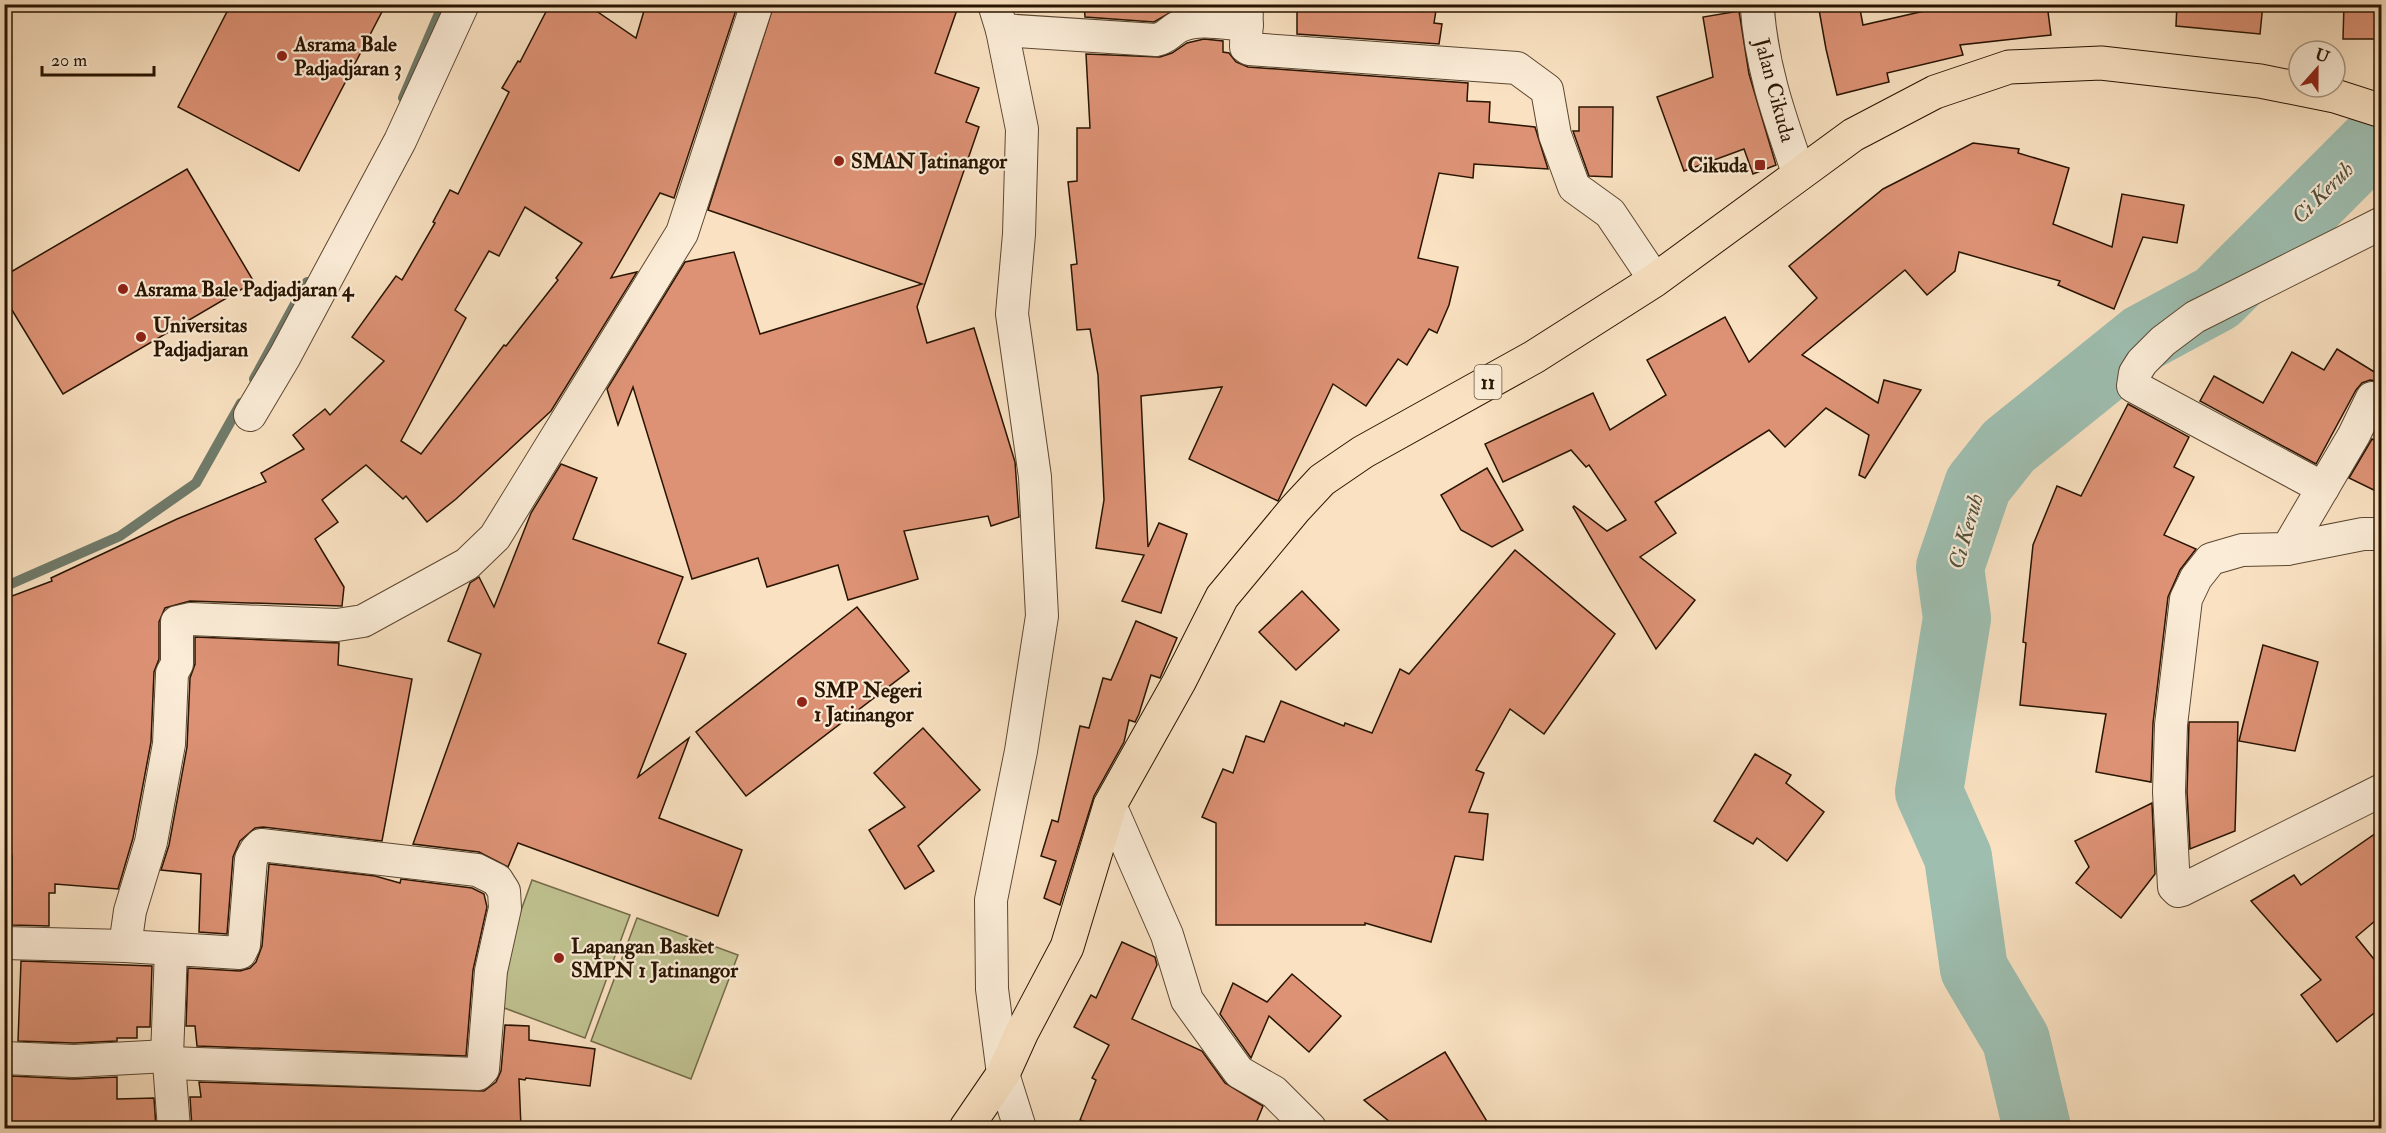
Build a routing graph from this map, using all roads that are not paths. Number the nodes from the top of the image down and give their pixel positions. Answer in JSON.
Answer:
{"nodes":[{"id":1,"x":463,"y":4,"type":"edge"},
{"id":2,"x":757,"y":4,"type":"edge"},
{"id":3,"x":1757,"y":4,"type":"edge"},
{"id":4,"x":1247,"y":15,"type":"edge"},
{"id":5,"x":998,"y":17,"type":"edge"},
{"id":6,"x":2382,"y":111,"type":"edge"},
{"id":7,"x":1799,"y":174,"type":"junction"},
{"id":8,"x":2382,"y":223,"type":"edge"},
{"id":9,"x":1655,"y":280,"type":"junction"},
{"id":10,"x":2372,"y":398,"type":"dead end"},
{"id":11,"x":250,"y":415,"type":"dead end"},
{"id":12,"x":2323,"y":488,"type":"junction"},
{"id":13,"x":2382,"y":534,"type":"edge"},
{"id":14,"x":2287,"y":549,"type":"junction"},
{"id":15,"x":2382,"y":790,"type":"edge"},
{"id":16,"x":1110,"y":805,"type":"junction"},
{"id":17,"x":4,"y":943,"type":"edge"},
{"id":18,"x":125,"y":946,"type":"junction"},
{"id":19,"x":171,"y":950,"type":"junction"},
{"id":20,"x":4,"y":1058,"type":"edge"},
{"id":21,"x":168,"y":1059,"type":"junction"},
{"id":22,"x":1003,"y":1074,"type":"junction"},
{"id":23,"x":174,"y":1128,"type":"edge"},
{"id":24,"x":966,"y":1128,"type":"edge"},
{"id":25,"x":1020,"y":1128,"type":"edge"},
{"id":26,"x":1310,"y":1128,"type":"edge"}],
"edges":[{"from":1,"to":11,"type":"street"},
{"from":2,"to":18,"type":"street"},
{"from":3,"to":7,"type":"street","name":"Jalan Cikuda"},
{"from":4,"to":5,"type":"street"},
{"from":4,"to":9,"type":"street"},
{"from":5,"to":22,"type":"street"},
{"from":6,"to":7,"type":"highway","number":"11"},
{"from":7,"to":9,"type":"highway","number":"11"},
{"from":8,"to":12,"type":"street"},
{"from":9,"to":16,"type":"highway","number":"11"},
{"from":10,"to":12,"type":"street"},
{"from":12,"to":14,"type":"street"},
{"from":13,"to":14,"type":"street"},
{"from":14,"to":15,"type":"street"},
{"from":16,"to":22,"type":"highway","number":"11"},
{"from":16,"to":26,"type":"street"},
{"from":17,"to":18,"type":"street"},
{"from":18,"to":19,"type":"street"},
{"from":19,"to":21,"type":"street"},
{"from":19,"to":21,"type":"street"},
{"from":20,"to":21,"type":"street"},
{"from":21,"to":23,"type":"street"},
{"from":22,"to":24,"type":"highway","number":"11"},
{"from":22,"to":25,"type":"street"}]}
